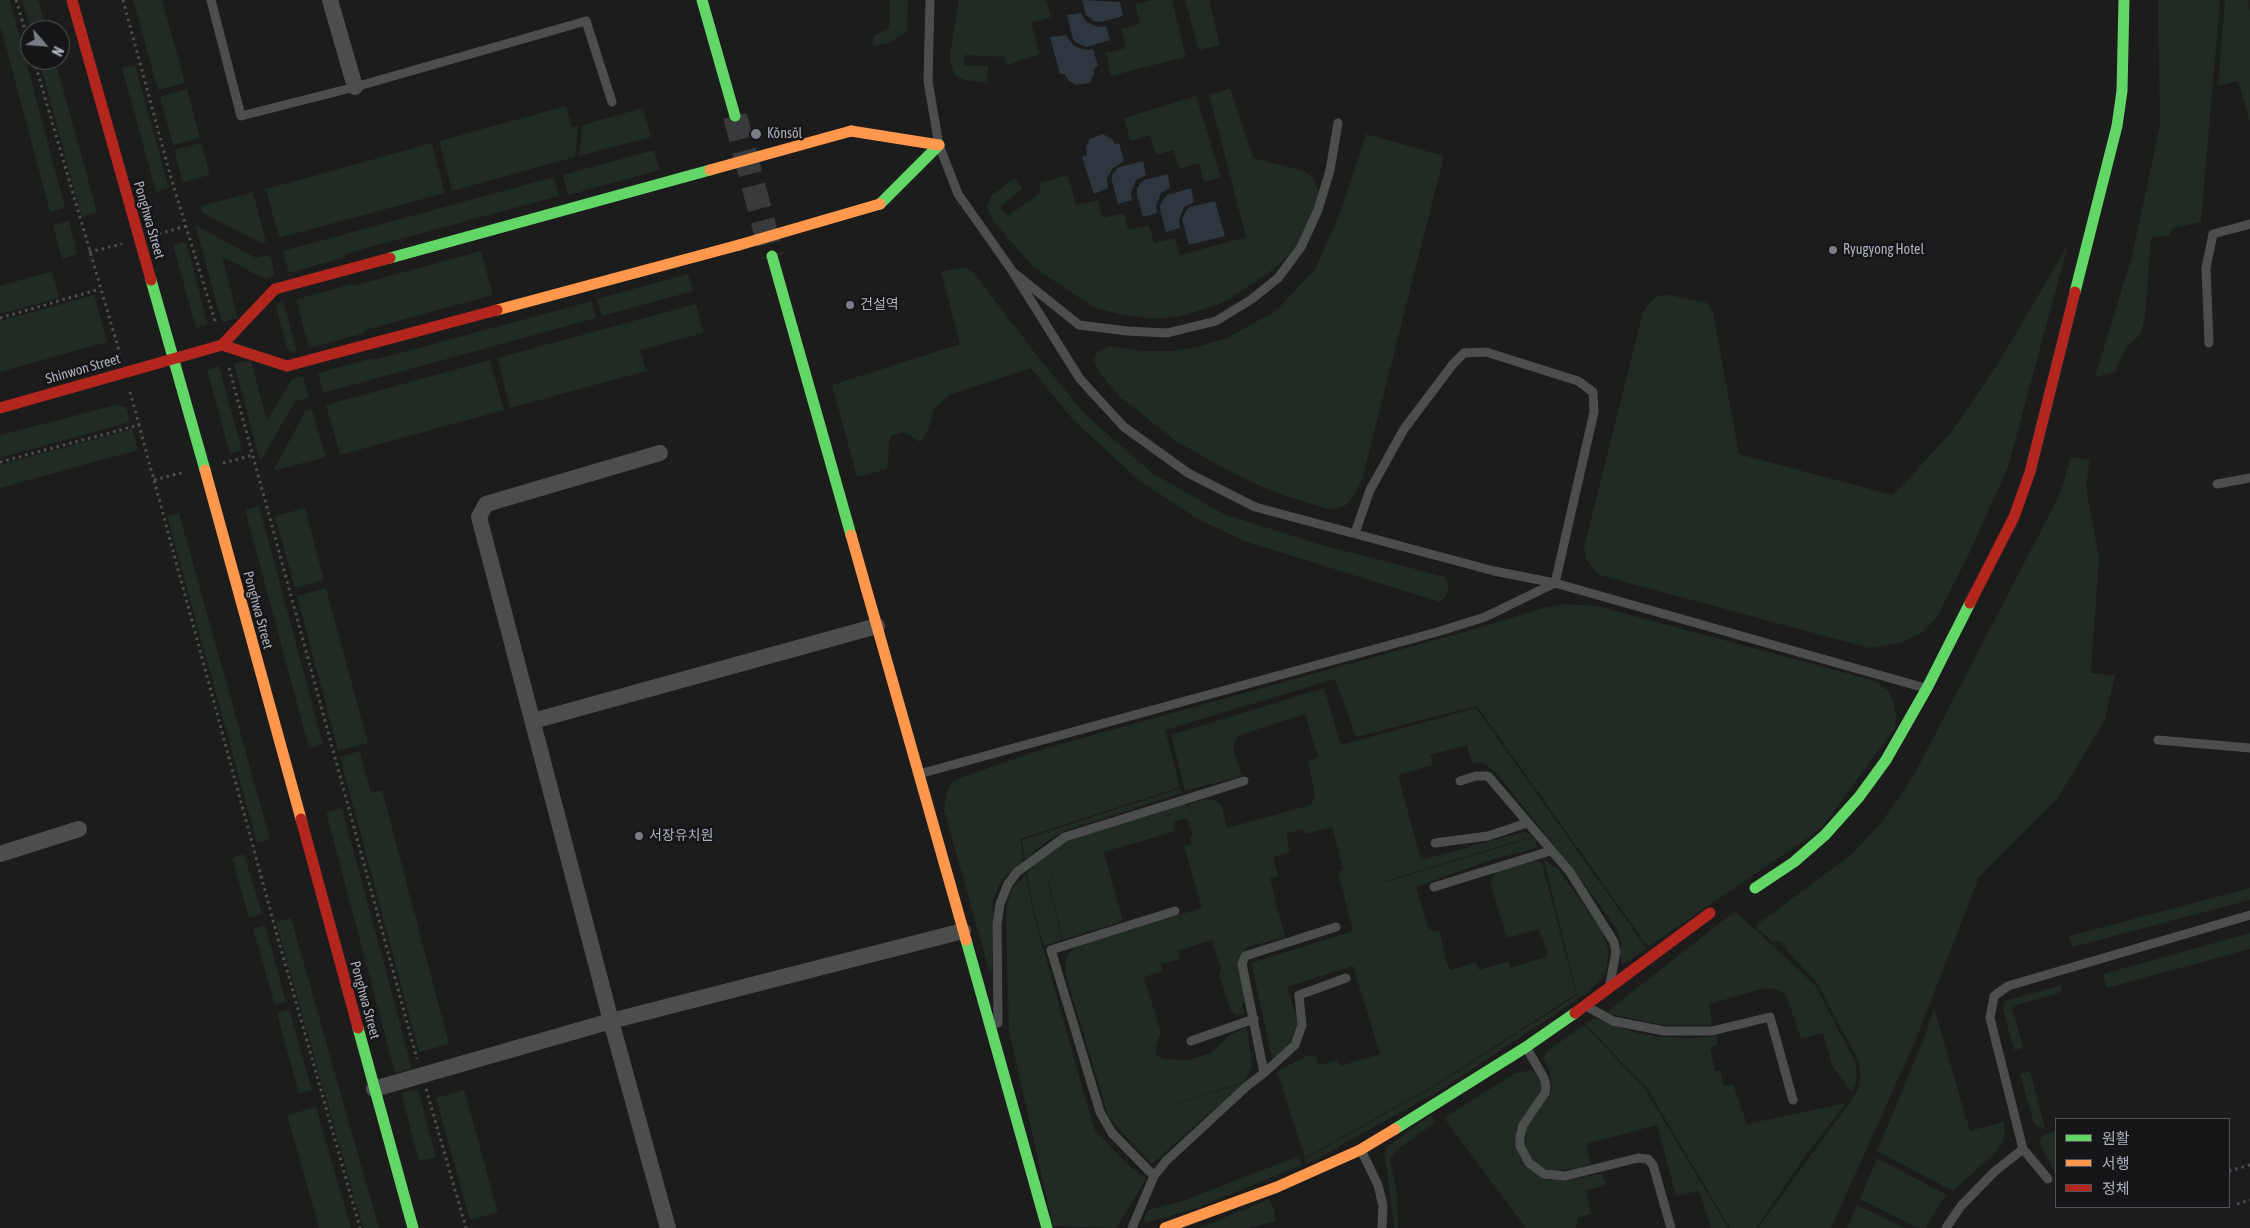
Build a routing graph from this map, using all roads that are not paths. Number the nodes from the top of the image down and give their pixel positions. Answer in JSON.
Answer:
{"nodes":[{"id":1,"x":72,"y":0,"type":"edge"},
{"id":2,"x":211,"y":0,"type":"edge"},
{"id":3,"x":330,"y":0,"type":"edge"},
{"id":4,"x":702,"y":0,"type":"edge"},
{"id":5,"x":930,"y":0,"type":"edge"},
{"id":6,"x":936,"y":0,"type":"edge"},
{"id":7,"x":2124,"y":0,"type":"edge"},
{"id":8,"x":930,"y":14,"type":"junction"},
{"id":9,"x":355,"y":87,"type":"junction"},
{"id":10,"x":612,"y":102,"type":"dead end"},
{"id":11,"x":735,"y":116,"type":"tunnel mouth"},
{"id":12,"x":1338,"y":123,"type":"dead end"},
{"id":13,"x":938,"y":144,"type":"junction"},
{"id":14,"x":2250,"y":224,"type":"edge"},
{"id":15,"x":772,"y":256,"type":"tunnel mouth"},
{"id":16,"x":1013,"y":272,"type":"junction"},
{"id":17,"x":2209,"y":343,"type":"dead end"},
{"id":18,"x":222,"y":345,"type":"junction"},
{"id":19,"x":173,"y":358,"type":"junction"},
{"id":20,"x":0,"y":408,"type":"edge"},
{"id":21,"x":660,"y":454,"type":"dead end"},
{"id":22,"x":2250,"y":478,"type":"edge"},
{"id":23,"x":2217,"y":484,"type":"dead end"},
{"id":24,"x":1355,"y":533,"type":"junction"},
{"id":25,"x":1555,"y":583,"type":"junction"},
{"id":26,"x":877,"y":626,"type":"junction"},
{"id":27,"x":1927,"y":688,"type":"junction"},
{"id":28,"x":533,"y":721,"type":"junction"},
{"id":29,"x":2158,"y":740,"type":"dead end"},
{"id":30,"x":2250,"y":748,"type":"edge"},
{"id":31,"x":919,"y":774,"type":"junction"},
{"id":32,"x":1244,"y":780,"type":"dead end"},
{"id":33,"x":1460,"y":781,"type":"dead end"},
{"id":34,"x":1527,"y":823,"type":"junction"},
{"id":35,"x":79,"y":829,"type":"dead end"},
{"id":36,"x":1435,"y":843,"type":"dead end"},
{"id":37,"x":1550,"y":851,"type":"junction"},
{"id":38,"x":0,"y":854,"type":"edge"},
{"id":39,"x":1434,"y":887,"type":"dead end"},
{"id":40,"x":1755,"y":888,"type":"dead end"},
{"id":41,"x":1175,"y":911,"type":"dead end"},
{"id":42,"x":1710,"y":913,"type":"dead end"},
{"id":43,"x":2250,"y":915,"type":"edge"},
{"id":44,"x":1336,"y":927,"type":"dead end"},
{"id":45,"x":963,"y":931,"type":"junction"},
{"id":46,"x":1346,"y":978,"type":"dead end"},
{"id":47,"x":1609,"y":990,"type":"junction"},
{"id":48,"x":1586,"y":1005,"type":"junction"},
{"id":49,"x":1254,"y":1019,"type":"junction"},
{"id":50,"x":611,"y":1020,"type":"junction"},
{"id":51,"x":1191,"y":1041,"type":"dead end"},
{"id":52,"x":1526,"y":1047,"type":"junction"},
{"id":53,"x":999,"y":1058,"type":"junction"},
{"id":54,"x":1264,"y":1073,"type":"junction"},
{"id":55,"x":374,"y":1089,"type":"junction"},
{"id":56,"x":1793,"y":1100,"type":"dead end"},
{"id":57,"x":2023,"y":1149,"type":"junction"},
{"id":58,"x":1360,"y":1150,"type":"junction"},
{"id":59,"x":1154,"y":1176,"type":"junction"},
{"id":60,"x":2048,"y":1178,"type":"dead end"},
{"id":61,"x":413,"y":1228,"type":"edge"},
{"id":62,"x":668,"y":1228,"type":"edge"},
{"id":63,"x":1047,"y":1228,"type":"edge"},
{"id":64,"x":1132,"y":1228,"type":"edge"},
{"id":65,"x":1164,"y":1228,"type":"edge"},
{"id":66,"x":1382,"y":1228,"type":"edge"},
{"id":67,"x":1671,"y":1228,"type":"edge"},
{"id":68,"x":1946,"y":1228,"type":"edge"}],
"edges":[{"from":1,"to":19,"type":"street","name":"Ponghwa Street"},
{"from":2,"to":9,"type":"lane"},
{"from":3,"to":9,"type":"street"},
{"from":4,"to":11,"type":"street"},
{"from":5,"to":8,"type":"lane"},
{"from":6,"to":8,"type":"lane"},
{"from":7,"to":27,"type":"street"},
{"from":8,"to":13,"type":"lane"},
{"from":9,"to":10,"type":"lane"},
{"from":12,"to":16,"type":"lane"},
{"from":13,"to":16,"type":"lane"},
{"from":13,"to":18,"type":"street","bridge":true},
{"from":13,"to":18,"type":"street","bridge":true},
{"from":14,"to":17,"type":"lane"},
{"from":15,"to":26,"type":"street"},
{"from":16,"to":24,"type":"lane"},
{"from":18,"to":19,"type":"street","name":"Shinwon Street"},
{"from":19,"to":20,"type":"street","name":"Shinwon Street"},
{"from":19,"to":55,"type":"street","name":"Ponghwa Street"},
{"from":21,"to":28,"type":"street"},
{"from":22,"to":23,"type":"lane"},
{"from":24,"to":25,"type":"lane"},
{"from":24,"to":25,"type":"lane"},
{"from":25,"to":27,"type":"lane"},
{"from":25,"to":31,"type":"lane"},
{"from":26,"to":28,"type":"street"},
{"from":26,"to":31,"type":"street"},
{"from":27,"to":40,"type":"street"},
{"from":28,"to":50,"type":"street"},
{"from":29,"to":30,"type":"lane"},
{"from":31,"to":45,"type":"street"},
{"from":32,"to":53,"type":"lane"},
{"from":33,"to":34,"type":"lane"},
{"from":34,"to":36,"type":"lane"},
{"from":34,"to":37,"type":"lane"},
{"from":35,"to":38,"type":"street"},
{"from":37,"to":39,"type":"lane"},
{"from":37,"to":47,"type":"lane"},
{"from":41,"to":59,"type":"lane"},
{"from":42,"to":47,"type":"street"},
{"from":43,"to":57,"type":"lane"},
{"from":44,"to":49,"type":"lane"},
{"from":45,"to":50,"type":"street"},
{"from":45,"to":53,"type":"street"},
{"from":46,"to":54,"type":"lane"},
{"from":47,"to":48,"type":"street"},
{"from":48,"to":52,"type":"street"},
{"from":48,"to":56,"type":"lane"},
{"from":49,"to":51,"type":"lane"},
{"from":49,"to":54,"type":"lane"},
{"from":50,"to":55,"type":"street"},
{"from":50,"to":62,"type":"street"},
{"from":52,"to":58,"type":"street"},
{"from":52,"to":67,"type":"lane"},
{"from":53,"to":63,"type":"street"},
{"from":54,"to":59,"type":"lane"},
{"from":55,"to":61,"type":"street","name":"Ponghwa Street"},
{"from":57,"to":60,"type":"lane"},
{"from":57,"to":68,"type":"lane"},
{"from":58,"to":65,"type":"street"},
{"from":58,"to":66,"type":"lane"},
{"from":59,"to":64,"type":"lane"}]}
